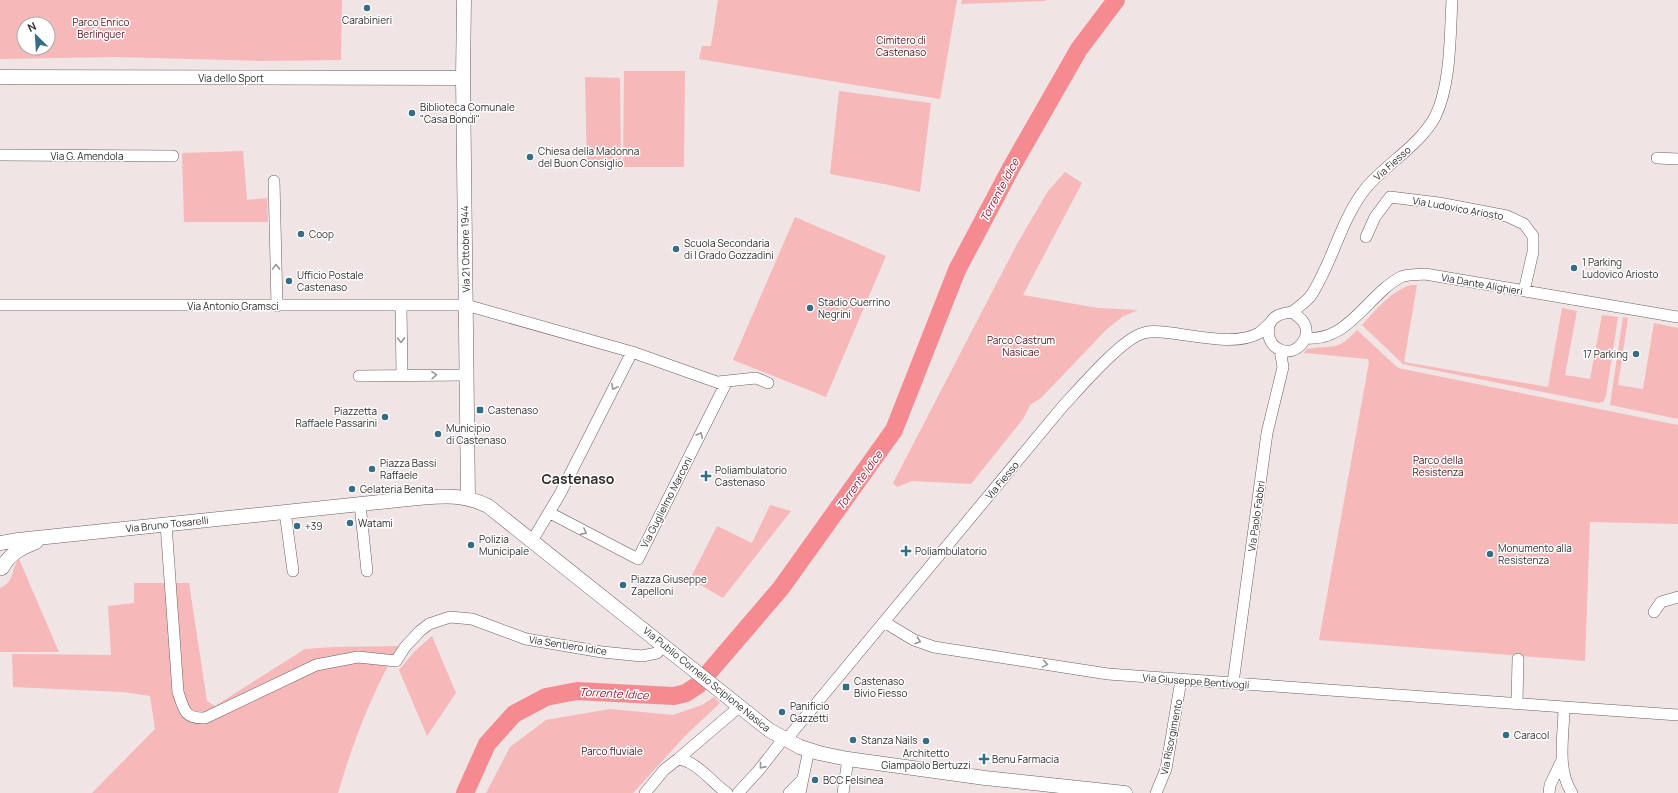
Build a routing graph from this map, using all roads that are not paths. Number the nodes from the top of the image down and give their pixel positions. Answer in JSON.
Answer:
{"nodes":[{"id":1,"x":464,"y":0,"type":"edge"},
{"id":2,"x":1452,"y":0,"type":"edge"},
{"id":3,"x":0,"y":77,"type":"edge"},
{"id":4,"x":463,"y":78,"type":"junction"},
{"id":5,"x":0,"y":155,"type":"edge"},
{"id":6,"x":173,"y":156,"type":"dead end"},
{"id":7,"x":1657,"y":158,"type":"dead end"},
{"id":8,"x":1678,"y":160,"type":"edge"},
{"id":9,"x":274,"y":181,"type":"dead end"},
{"id":10,"x":1366,"y":237,"type":"dead end"},
{"id":11,"x":1524,"y":291,"type":"junction"},
{"id":12,"x":0,"y":305,"type":"edge"},
{"id":13,"x":400,"y":305,"type":"junction"},
{"id":14,"x":466,"y":305,"type":"junction"},
{"id":15,"x":277,"y":306,"type":"junction"},
{"id":16,"x":1296,"y":315,"type":"junction"},
{"id":17,"x":1678,"y":318,"type":"edge"},
{"id":18,"x":1270,"y":323,"type":"junction"},
{"id":19,"x":1306,"y":334,"type":"junction"},
{"id":20,"x":1244,"y":337,"type":"junction"},
{"id":21,"x":1270,"y":341,"type":"junction"},
{"id":22,"x":1285,"y":351,"type":"junction"},
{"id":23,"x":632,"y":352,"type":"junction"},
{"id":24,"x":467,"y":374,"type":"junction"},
{"id":25,"x":402,"y":375,"type":"junction"},
{"id":26,"x":359,"y":376,"type":"dead end"},
{"id":27,"x":721,"y":383,"type":"junction"},
{"id":28,"x":768,"y":383,"type":"dead end"},
{"id":29,"x":468,"y":498,"type":"junction"},
{"id":30,"x":360,"y":504,"type":"junction"},
{"id":31,"x":285,"y":512,"type":"junction"},
{"id":32,"x":550,"y":513,"type":"junction"},
{"id":33,"x":166,"y":524,"type":"junction"},
{"id":34,"x":49,"y":536,"type":"junction"},
{"id":35,"x":532,"y":541,"type":"junction"},
{"id":36,"x":0,"y":543,"type":"edge"},
{"id":37,"x":0,"y":552,"type":"edge"},
{"id":38,"x":1,"y":570,"type":"edge"},
{"id":39,"x":293,"y":571,"type":"dead end"},
{"id":40,"x":367,"y":571,"type":"dead end"},
{"id":41,"x":1678,"y":597,"type":"edge"},
{"id":42,"x":1654,"y":612,"type":"dead end"},
{"id":43,"x":884,"y":622,"type":"junction"},
{"id":44,"x":659,"y":641,"type":"junction"},
{"id":45,"x":1518,"y":659,"type":"dead end"},
{"id":46,"x":1181,"y":680,"type":"junction"},
{"id":47,"x":1233,"y":683,"type":"junction"},
{"id":48,"x":1517,"y":703,"type":"junction"},
{"id":49,"x":738,"y":706,"type":"junction"},
{"id":50,"x":1564,"y":707,"type":"junction"},
{"id":51,"x":1678,"y":715,"type":"edge"},
{"id":52,"x":785,"y":739,"type":"junction"},
{"id":53,"x":809,"y":749,"type":"junction"},
{"id":54,"x":678,"y":759,"type":"junction"},
{"id":55,"x":848,"y":759,"type":"junction"},
{"id":56,"x":1562,"y":760,"type":"junction"},
{"id":57,"x":802,"y":780,"type":"junction"},
{"id":58,"x":1565,"y":780,"type":"junction"},
{"id":59,"x":1043,"y":789,"type":"edge"},
{"id":60,"x":1547,"y":790,"type":"edge"},
{"id":61,"x":645,"y":793,"type":"edge"},
{"id":62,"x":727,"y":793,"type":"edge"},
{"id":63,"x":738,"y":793,"type":"edge"},
{"id":64,"x":790,"y":793,"type":"edge"},
{"id":65,"x":800,"y":793,"type":"edge"},
{"id":66,"x":843,"y":793,"type":"edge"},
{"id":67,"x":1125,"y":793,"type":"edge"},
{"id":68,"x":1156,"y":793,"type":"edge"},
{"id":69,"x":1562,"y":793,"type":"edge"},
{"id":70,"x":1572,"y":793,"type":"edge"}],
"edges":[{"from":1,"to":4,"type":"street","name":"Via 21 Ottobre 1944"},
{"from":2,"to":16,"type":"street","name":"Via Fiesso"},
{"from":3,"to":4,"type":"street","name":"Via dello Sport"},
{"from":4,"to":14,"type":"street","name":"Via 21 Ottobre 1944"},
{"from":5,"to":6,"type":"street","name":"Via G. Amendola"},
{"from":7,"to":8,"type":"street"},
{"from":15,"to":9,"type":"street","one_way":true},
{"from":10,"to":11,"type":"street","name":"Via Ludovico Ariosto"},
{"from":11,"to":17,"type":"street","name":"Via Dante Alighieri"},
{"from":11,"to":19,"type":"street","name":"Via Dante Alighieri"},
{"from":12,"to":15,"type":"street","name":"Via Antonio Gramsci"},
{"from":13,"to":14,"type":"street","name":"Via Antonio Gramsci"},
{"from":13,"to":15,"type":"street","name":"Via Antonio Gramsci"},
{"from":13,"to":25,"type":"street","one_way":true},
{"from":14,"to":23,"type":"street"},
{"from":14,"to":24,"type":"street","name":"Via 21 Ottobre 1944"},
{"from":16,"to":18,"type":"street","name":"Via Fiesso"},
{"from":16,"to":19,"type":"street"},
{"from":18,"to":20,"type":"street","name":"Via Fiesso"},
{"from":18,"to":21,"type":"street"},
{"from":19,"to":22,"type":"street"},
{"from":20,"to":21,"type":"street"},
{"from":20,"to":43,"type":"street","name":"Via Fiesso"},
{"from":21,"to":22,"type":"street"},
{"from":22,"to":47,"type":"street","name":"Via Paolo Fabbri"},
{"from":23,"to":27,"type":"street"},
{"from":23,"to":32,"type":"street","one_way":true},
{"from":25,"to":24,"type":"street","one_way":true},
{"from":24,"to":29,"type":"street","name":"Via 21 Ottobre 1944"},
{"from":25,"to":26,"type":"street"},
{"from":27,"to":28,"type":"street"},
{"from":32,"to":27,"type":"street","name":"Via Guglielmo Marconi","one_way":true},
{"from":29,"to":30,"type":"street","name":"Via Bruno Tosarelli"},
{"from":29,"to":35,"type":"street","name":"Via Publio Cornelio Scipione Nasica"},
{"from":30,"to":31,"type":"street","name":"Via Bruno Tosarelli"},
{"from":30,"to":40,"type":"street"},
{"from":31,"to":33,"type":"street","name":"Via Bruno Tosarelli"},
{"from":31,"to":39,"type":"street"},
{"from":32,"to":35,"type":"street"},
{"from":33,"to":34,"type":"street","name":"Via Bruno Tosarelli"},
{"from":33,"to":44,"type":"street","name":"Via Sentiero Idice"},
{"from":34,"to":36,"type":"street","name":"Via Bruno Tosarelli"},
{"from":34,"to":38,"type":"street","name":"Via Bruno Tosarelli"},
{"from":35,"to":44,"type":"street","name":"Via Publio Cornelio Scipione Nasica"},
{"from":37,"to":38,"type":"street"},
{"from":41,"to":42,"type":"street"},
{"from":43,"to":46,"type":"street","name":"Via Giuseppe Bentivogli","one_way":true},
{"from":43,"to":52,"type":"street","name":"Via Fiesso"},
{"from":44,"to":49,"type":"street","name":"Via Publio Cornelio Scipione Nasica"},
{"from":45,"to":48,"type":"street"},
{"from":46,"to":47,"type":"street","name":"Via Giuseppe Bentivogli"},
{"from":46,"to":68,"type":"street","name":"Via Risorgimento"},
{"from":47,"to":48,"type":"street","name":"Via Giuseppe Bentivogli"},
{"from":48,"to":50,"type":"street","name":"Via Giuseppe Bentivogli"},
{"from":49,"to":52,"type":"street","name":"Via Publio Cornelio Scipione Nasica"},
{"from":49,"to":54,"type":"street"},
{"from":50,"to":51,"type":"street","name":"Via Giuseppe Bentivogli"},
{"from":50,"to":56,"type":"street"},
{"from":52,"to":53,"type":"street","name":"Via Publio Cornelio Scipione Nasica"},
{"from":52,"to":63,"type":"street","name":"Via Fiesso","one_way":true},
{"from":53,"to":55,"type":"street","name":"Via Publio Cornelio Scipione Nasica"},
{"from":53,"to":57,"type":"street"},
{"from":54,"to":61,"type":"street"},
{"from":54,"to":62,"type":"street"},
{"from":55,"to":59,"type":"street","name":"Via Publio Cornelio Scipione Nasica"},
{"from":55,"to":66,"type":"street"},
{"from":56,"to":58,"type":"street"},
{"from":56,"to":60,"type":"street"},
{"from":57,"to":64,"type":"street"},
{"from":57,"to":65,"type":"street"},
{"from":58,"to":69,"type":"street"},
{"from":58,"to":70,"type":"street"},
{"from":59,"to":67,"type":"street","name":"Via Publio Cornelio Scipione Nasica"}]}
